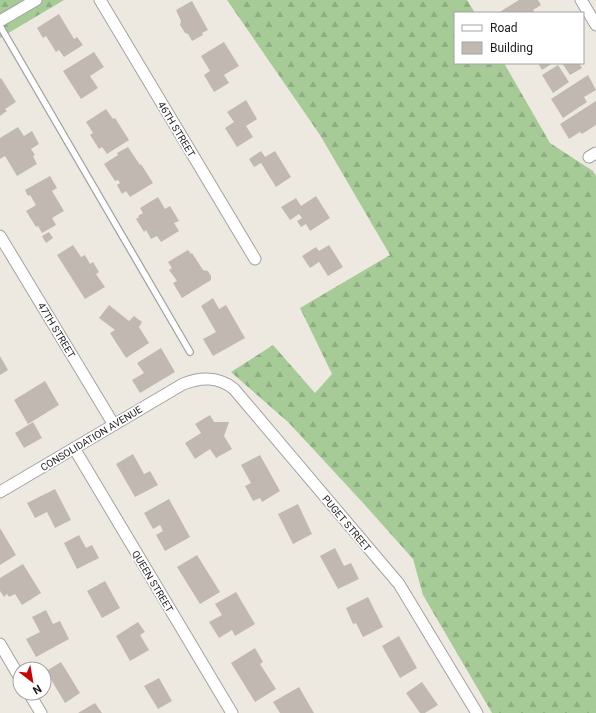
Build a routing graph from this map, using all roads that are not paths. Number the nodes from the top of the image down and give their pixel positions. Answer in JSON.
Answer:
{"nodes":[{"id":1,"x":36,"y":0,"type":"edge"},
{"id":2,"x":100,"y":0,"type":"edge"},
{"id":3,"x":581,"y":0,"type":"edge"},
{"id":4,"x":0,"y":21,"type":"edge"},
{"id":5,"x":596,"y":25,"type":"edge"},
{"id":6,"x":0,"y":26,"type":"edge"},
{"id":7,"x":0,"y":236,"type":"edge"},
{"id":8,"x":255,"y":259,"type":"dead end"},
{"id":9,"x":190,"y":352,"type":"dead end"},
{"id":10,"x":183,"y":384,"type":"joint"},
{"id":11,"x":114,"y":425,"type":"junction"},
{"id":12,"x":74,"y":448,"type":"junction"},
{"id":13,"x":0,"y":492,"type":"edge"},
{"id":14,"x":0,"y":644,"type":"edge"},
{"id":15,"x":12,"y":664,"type":"edge"},
{"id":16,"x":34,"y":701,"type":"edge"},
{"id":17,"x":41,"y":713,"type":"edge"},
{"id":18,"x":232,"y":713,"type":"edge"},
{"id":19,"x":477,"y":713,"type":"edge"}],
"edges":[{"from":1,"to":4,"type":"street"},
{"from":2,"to":8,"type":"street","name":"46TH STREET"},
{"from":3,"to":5,"type":"street"},
{"from":6,"to":9,"type":"lane"},
{"from":7,"to":11,"type":"street","name":"47TH STREET"},
{"from":10,"to":11,"type":"street","name":"CONSOLIDATION AVENUE"},
{"from":10,"to":19,"type":"street","name":"PUGET STREET"},
{"from":11,"to":12,"type":"street","name":"CONSOLIDATION AVENUE"},
{"from":12,"to":13,"type":"street","name":"CONSOLIDATION AVENUE"},
{"from":12,"to":18,"type":"street","name":"QUEEN STREET"},
{"from":14,"to":15,"type":"street"},
{"from":16,"to":17,"type":"street"}]}
